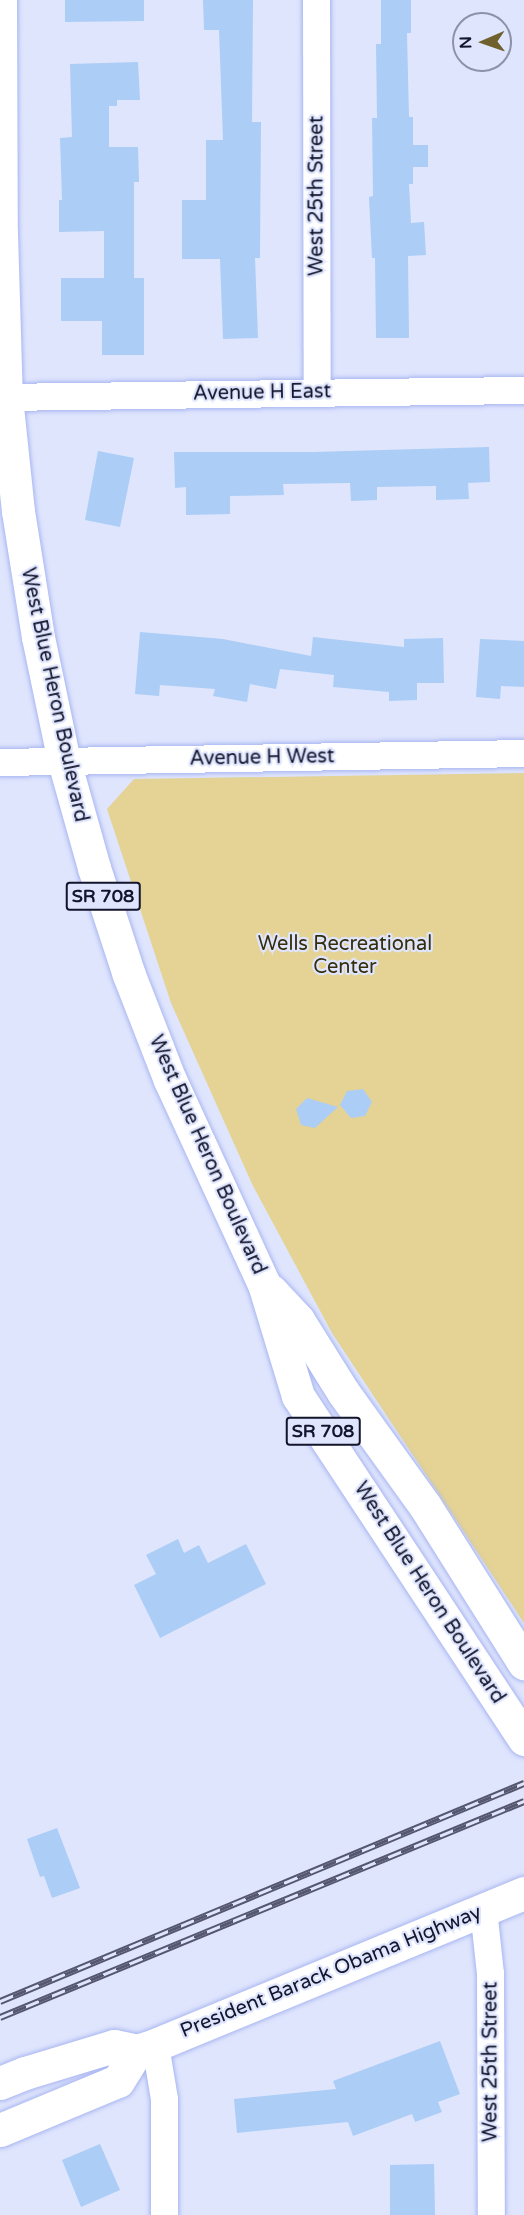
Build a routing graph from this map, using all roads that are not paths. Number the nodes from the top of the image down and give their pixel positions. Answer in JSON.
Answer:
{"nodes":[{"id":1,"x":0,"y":0,"type":"edge"},
{"id":2,"x":316,"y":0,"type":"edge"},
{"id":3,"x":524,"y":390,"type":"edge"},
{"id":4,"x":318,"y":392,"type":"junction"},
{"id":5,"x":3,"y":397,"type":"edge"},
{"id":6,"x":524,"y":753,"type":"edge"},
{"id":7,"x":64,"y":761,"type":"junction"},
{"id":8,"x":0,"y":762,"type":"edge"},
{"id":9,"x":264,"y":1284,"type":"junction"},
{"id":10,"x":524,"y":1663,"type":"edge"},
{"id":11,"x":524,"y":1739,"type":"edge"},
{"id":12,"x":524,"y":1893,"type":"edge"},
{"id":13,"x":483,"y":1909,"type":"junction"},
{"id":14,"x":146,"y":2048,"type":"junction"},
{"id":15,"x":0,"y":2083,"type":"edge"},
{"id":16,"x":0,"y":2130,"type":"edge"},
{"id":17,"x":164,"y":2215,"type":"edge"},
{"id":18,"x":491,"y":2215,"type":"edge"}],
"edges":[{"from":1,"to":5,"type":"main road","name":"West Blue Heron Boulevard","number":"SR 708"},
{"from":2,"to":4,"type":"street","name":"West 25th Street"},
{"from":3,"to":4,"type":"street","name":"Avenue H East"},
{"from":4,"to":5,"type":"street","name":"Avenue H East"},
{"from":5,"to":7,"type":"main road","name":"West Blue Heron Boulevard","number":"SR 708"},
{"from":6,"to":7,"type":"street","name":"Avenue H West"},
{"from":7,"to":8,"type":"street","name":"Avenue H West"},
{"from":7,"to":9,"type":"main road","name":"West Blue Heron Boulevard","number":"SR 708"},
{"from":9,"to":10,"type":"main road","name":"West Blue Heron Boulevard","number":"SR 708"},
{"from":9,"to":11,"type":"main road","name":"West Blue Heron Boulevard","number":"SR 708"},
{"from":12,"to":13,"type":"main road","name":"President Barack Obama Highway"},
{"from":13,"to":14,"type":"main road","name":"President Barack Obama Highway"},
{"from":13,"to":18,"type":"street","name":"West 25th Street"},
{"from":14,"to":15,"type":"main road","name":"President Barack Obama Highway"},
{"from":14,"to":16,"type":"main road"},
{"from":14,"to":17,"type":"street"}]}
